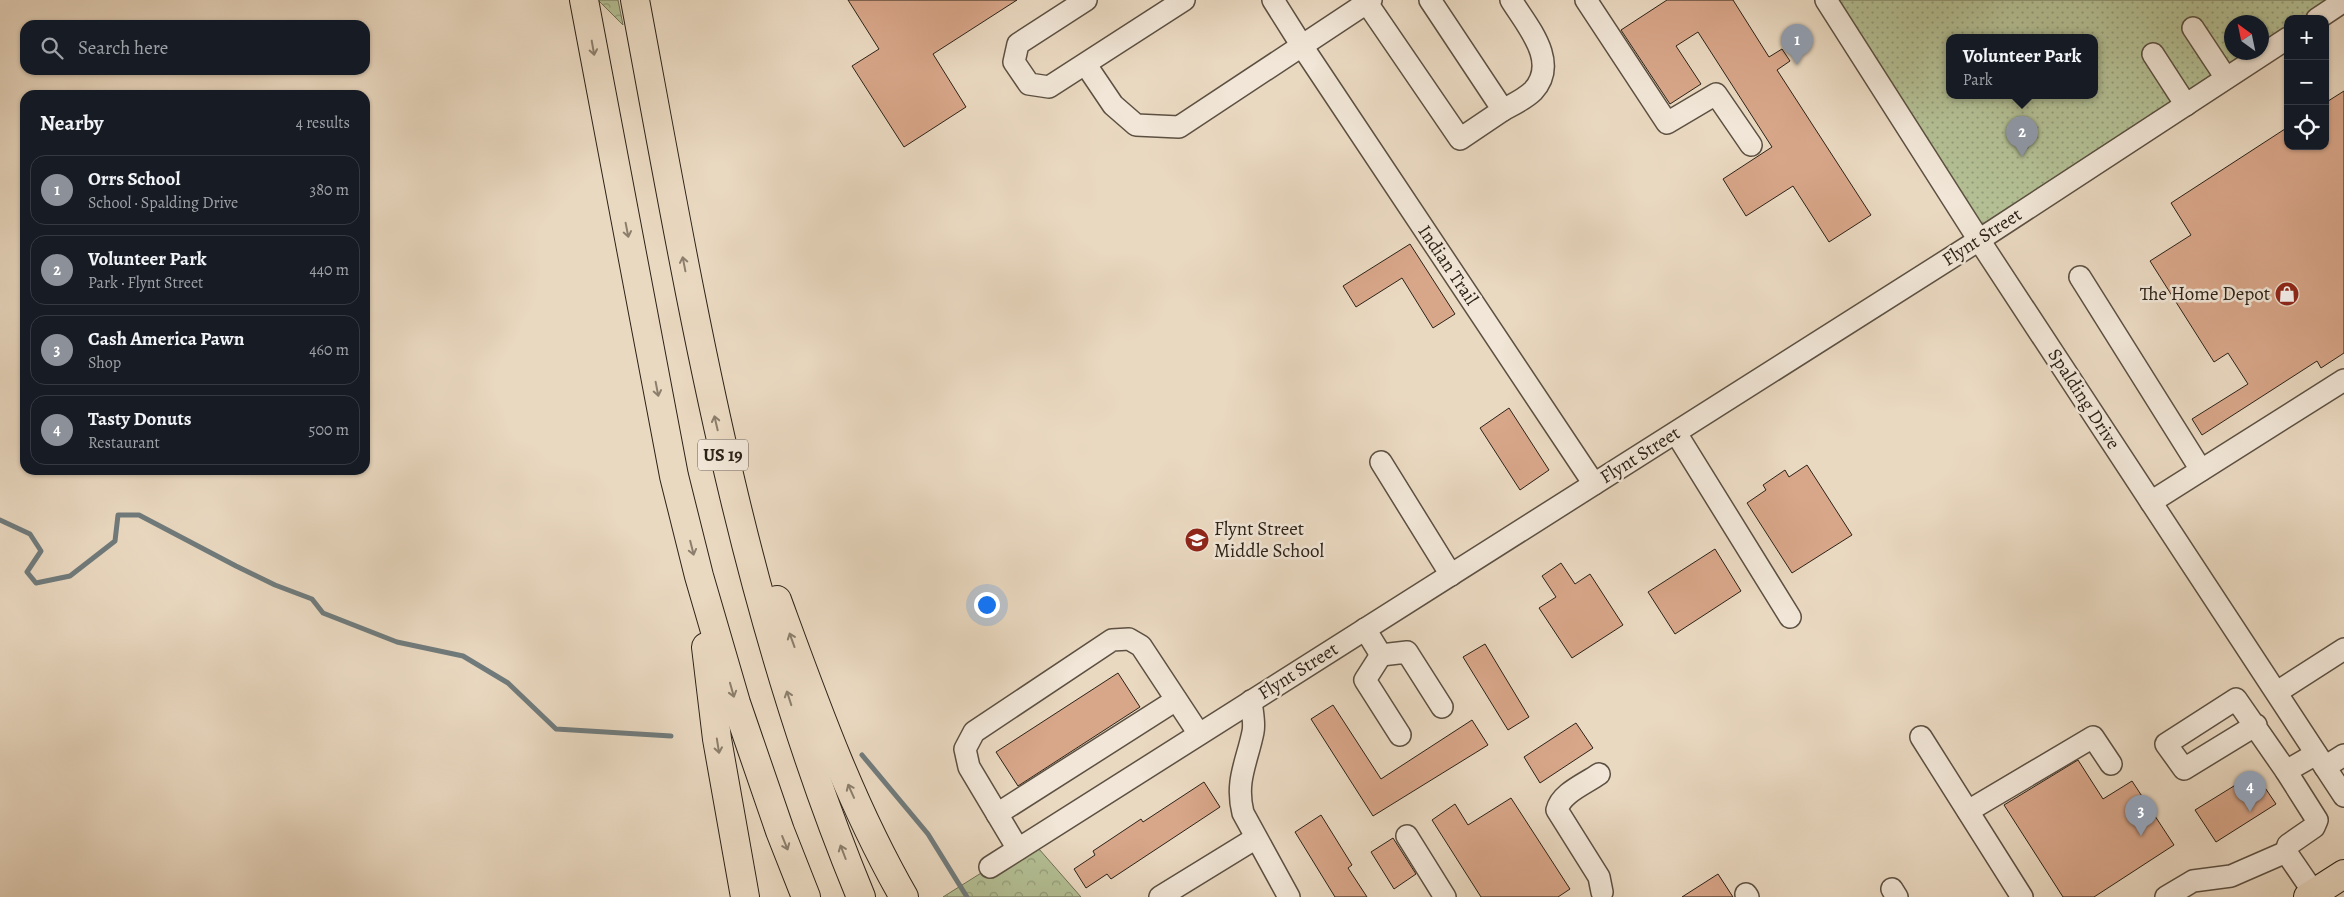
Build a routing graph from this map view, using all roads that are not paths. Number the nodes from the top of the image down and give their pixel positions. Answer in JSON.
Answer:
{"nodes":[{"id":1,"x":584,"y":0,"type":"edge"},
{"id":2,"x":635,"y":0,"type":"edge"},
{"id":3,"x":1086,"y":0,"type":"edge"},
{"id":4,"x":1184,"y":0,"type":"edge"},
{"id":5,"x":1274,"y":0,"type":"edge"},
{"id":6,"x":1430,"y":0,"type":"edge"},
{"id":7,"x":1511,"y":0,"type":"edge"},
{"id":8,"x":1586,"y":0,"type":"edge"},
{"id":9,"x":1826,"y":0,"type":"edge"},
{"id":10,"x":1369,"y":1,"type":"edge"},
{"id":11,"x":2344,"y":1,"type":"edge"},
{"id":12,"x":2323,"y":15,"type":"edge"},
{"id":13,"x":2193,"y":28,"type":"dead end"},
{"id":14,"x":2284,"y":41,"type":"edge"},
{"id":15,"x":1302,"y":46,"type":"junction"},
{"id":16,"x":2153,"y":54,"type":"dead end"},
{"id":17,"x":1086,"y":65,"type":"junction"},
{"id":18,"x":2226,"y":78,"type":"junction"},
{"id":19,"x":2186,"y":105,"type":"junction"},
{"id":20,"x":1503,"y":110,"type":"junction"},
{"id":21,"x":1751,"y":145,"type":"dead end"},
{"id":22,"x":1979,"y":240,"type":"junction"},
{"id":23,"x":2080,"y":277,"type":"dead end"},
{"id":24,"x":2344,"y":380,"type":"edge"},
{"id":25,"x":1676,"y":433,"type":"junction"},
{"id":26,"x":1381,"y":462,"type":"dead end"},
{"id":27,"x":2201,"y":470,"type":"junction"},
{"id":28,"x":729,"y":482,"type":"junction"},
{"id":29,"x":1594,"y":484,"type":"junction"},
{"id":30,"x":2151,"y":502,"type":"junction"},
{"id":31,"x":1451,"y":575,"type":"junction"},
{"id":32,"x":699,"y":576,"type":"junction"},
{"id":33,"x":1790,"y":617,"type":"dead end"},
{"id":34,"x":1365,"y":629,"type":"junction"},
{"id":35,"x":2344,"y":649,"type":"edge"},
{"id":36,"x":1381,"y":655,"type":"junction"},
{"id":37,"x":2277,"y":692,"type":"junction"},
{"id":38,"x":1176,"y":700,"type":"junction"},
{"id":39,"x":1251,"y":701,"type":"junction"},
{"id":40,"x":1442,"y":707,"type":"dead end"},
{"id":41,"x":2256,"y":725,"type":"dead end"},
{"id":42,"x":1199,"y":734,"type":"junction"},
{"id":43,"x":1400,"y":735,"type":"dead end"},
{"id":44,"x":1921,"y":737,"type":"dead end"},
{"id":45,"x":2344,"y":754,"type":"edge"},
{"id":46,"x":2321,"y":760,"type":"junction"},
{"id":47,"x":2111,"y":764,"type":"dead end"},
{"id":48,"x":2286,"y":771,"type":"junction"},
{"id":49,"x":1600,"y":774,"type":"dead end"},
{"id":50,"x":2344,"y":796,"type":"edge"},
{"id":51,"x":1968,"y":811,"type":"junction"},
{"id":52,"x":997,"y":814,"type":"junction"},
{"id":53,"x":1407,"y":836,"type":"dead end"},
{"id":54,"x":1256,"y":838,"type":"junction"},
{"id":55,"x":1018,"y":849,"type":"junction"},
{"id":56,"x":2286,"y":852,"type":"junction"},
{"id":57,"x":990,"y":867,"type":"dead end"},
{"id":58,"x":2344,"y":874,"type":"edge"},
{"id":59,"x":2311,"y":895,"type":"edge"},
{"id":60,"x":1601,"y":896,"type":"edge"},
{"id":61,"x":745,"y":897,"type":"edge"},
{"id":62,"x":806,"y":897,"type":"edge"},
{"id":63,"x":861,"y":897,"type":"edge"},
{"id":64,"x":904,"y":897,"type":"edge"},
{"id":65,"x":1160,"y":897,"type":"edge"},
{"id":66,"x":1288,"y":897,"type":"edge"},
{"id":67,"x":1446,"y":897,"type":"edge"},
{"id":68,"x":2022,"y":897,"type":"edge"},
{"id":69,"x":2166,"y":897,"type":"edge"}],
"edges":[{"from":1,"to":32,"type":"main road","number":"US 19","one_way":true},
{"from":28,"to":2,"type":"main road","number":"US 19","one_way":true},
{"from":3,"to":17,"type":"street"},
{"from":4,"to":17,"type":"street"},
{"from":5,"to":15,"type":"street","name":"Indian Trail"},
{"from":6,"to":20,"type":"street"},
{"from":7,"to":20,"type":"street"},
{"from":8,"to":21,"type":"street"},
{"from":9,"to":22,"type":"street","name":"Spalding Drive"},
{"from":10,"to":15,"type":"street"},
{"from":10,"to":20,"type":"street"},
{"from":11,"to":12,"type":"street"},
{"from":13,"to":18,"type":"street"},
{"from":14,"to":18,"type":"street","name":"Flynt Street"},
{"from":15,"to":17,"type":"street"},
{"from":15,"to":29,"type":"street","name":"Indian Trail"},
{"from":16,"to":19,"type":"street"},
{"from":18,"to":19,"type":"street","name":"Flynt Street"},
{"from":19,"to":22,"type":"street","name":"Flynt Street"},
{"from":22,"to":25,"type":"street","name":"Flynt Street"},
{"from":22,"to":30,"type":"street","name":"Spalding Drive"},
{"from":23,"to":27,"type":"street"},
{"from":24,"to":27,"type":"street"},
{"from":25,"to":29,"type":"street","name":"Flynt Street"},
{"from":25,"to":33,"type":"street"},
{"from":26,"to":31,"type":"street"},
{"from":27,"to":30,"type":"street"},
{"from":63,"to":28,"type":"main road","number":"US 19","one_way":true},
{"from":64,"to":28,"type":"main road","one_way":true},
{"from":29,"to":31,"type":"street","name":"Flynt Street"},
{"from":30,"to":37,"type":"street","name":"Spalding Drive"},
{"from":31,"to":34,"type":"street","name":"Flynt Street"},
{"from":32,"to":61,"type":"main road","one_way":true},
{"from":32,"to":62,"type":"main road","number":"US 19","one_way":true},
{"from":34,"to":36,"type":"street"},
{"from":34,"to":39,"type":"street","name":"Flynt Street"},
{"from":35,"to":37,"type":"street"},
{"from":36,"to":40,"type":"street"},
{"from":36,"to":43,"type":"street"},
{"from":37,"to":46,"type":"street","name":"Spalding Drive"},
{"from":38,"to":42,"type":"street"},
{"from":38,"to":52,"type":"street"},
{"from":38,"to":52,"type":"street"},
{"from":39,"to":42,"type":"street","name":"Flynt Street"},
{"from":39,"to":54,"type":"street"},
{"from":41,"to":48,"type":"street"},
{"from":42,"to":55,"type":"street","name":"Flynt Street"},
{"from":44,"to":51,"type":"street"},
{"from":45,"to":46,"type":"street"},
{"from":46,"to":48,"type":"street"},
{"from":46,"to":50,"type":"street","name":"Spalding Drive"},
{"from":47,"to":51,"type":"street"},
{"from":48,"to":56,"type":"street"},
{"from":49,"to":60,"type":"street"},
{"from":51,"to":68,"type":"street"},
{"from":52,"to":55,"type":"street"},
{"from":53,"to":67,"type":"street"},
{"from":54,"to":65,"type":"street"},
{"from":54,"to":66,"type":"street"},
{"from":55,"to":57,"type":"street","name":"Flynt Street"},
{"from":56,"to":59,"type":"street"},
{"from":56,"to":69,"type":"street"},
{"from":58,"to":59,"type":"main road"}]}
